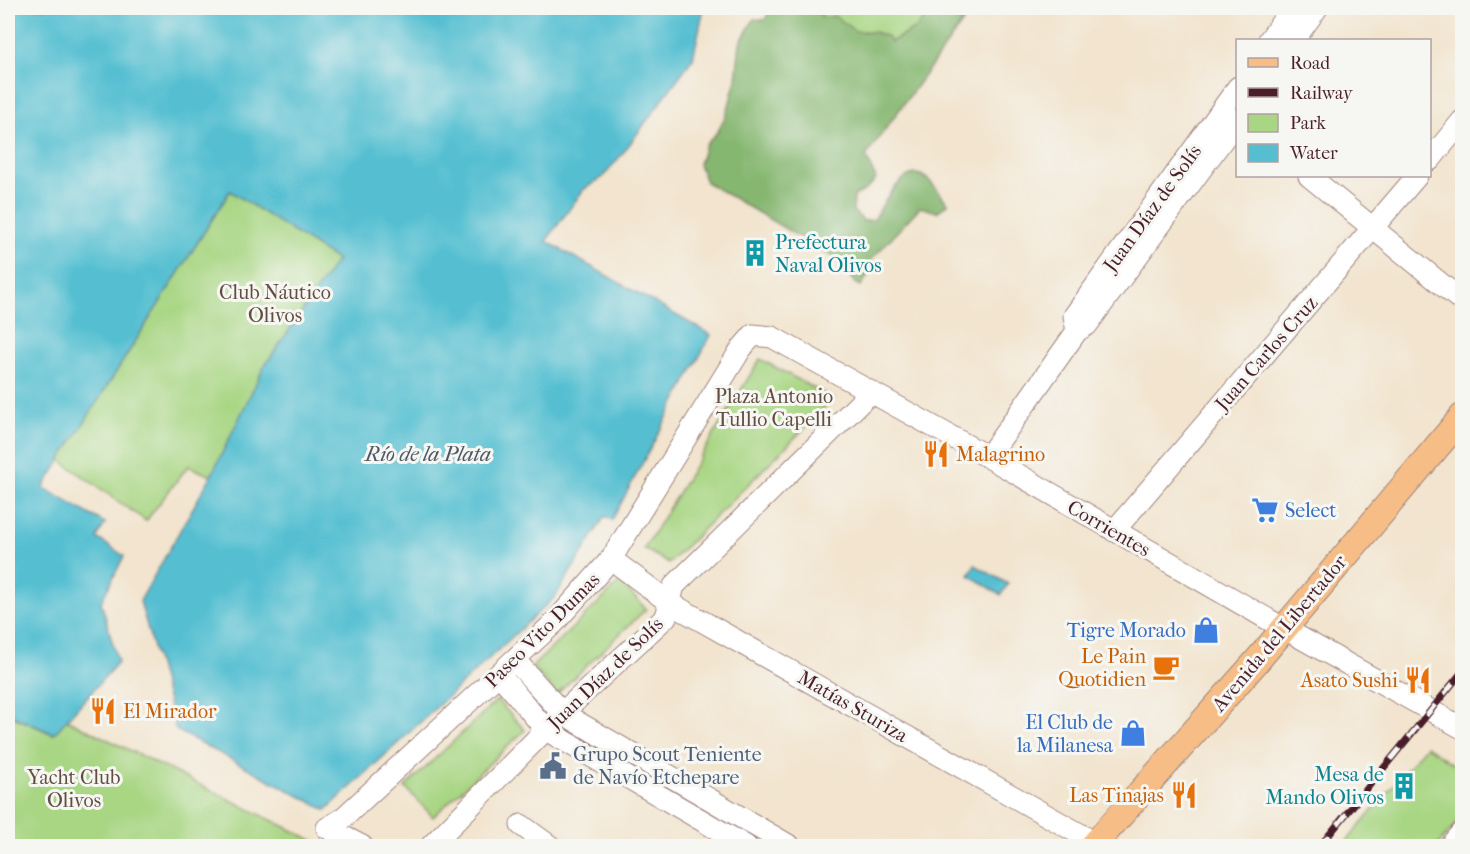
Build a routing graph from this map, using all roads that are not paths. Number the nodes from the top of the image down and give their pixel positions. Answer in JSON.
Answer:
{"nodes":[{"id":1,"x":1292,"y":8,"type":"edge"},
{"id":2,"x":1317,"y":8,"type":"edge"},
{"id":3,"x":1270,"y":39,"type":"edge"},
{"id":4,"x":1295,"y":39,"type":"edge"},
{"id":5,"x":1236,"y":98,"type":"edge"},
{"id":6,"x":1233,"y":115,"type":"edge"},
{"id":7,"x":1462,"y":121,"type":"edge"},
{"id":8,"x":1431,"y":159,"type":"edge"},
{"id":9,"x":1310,"y":177,"type":"edge"},
{"id":10,"x":1416,"y":177,"type":"edge"},
{"id":11,"x":1374,"y":228,"type":"junction"},
{"id":12,"x":1462,"y":301,"type":"edge"},
{"id":13,"x":753,"y":335,"type":"joint"},
{"id":14,"x":871,"y":392,"type":"junction"},
{"id":15,"x":1462,"y":417,"type":"edge"},
{"id":16,"x":988,"y":457,"type":"junction"},
{"id":17,"x":1114,"y":531,"type":"junction"},
{"id":18,"x":611,"y":559,"type":"junction"},
{"id":19,"x":670,"y":603,"type":"junction"},
{"id":20,"x":1283,"y":628,"type":"junction"},
{"id":21,"x":515,"y":660,"type":"junction"},
{"id":22,"x":500,"y":675,"type":"junction"},
{"id":23,"x":562,"y":713,"type":"junction"},
{"id":24,"x":1462,"y":728,"type":"edge"},
{"id":25,"x":546,"y":730,"type":"junction"},
{"id":26,"x":675,"y":793,"type":"junction"},
{"id":27,"x":521,"y":825,"type":"dead end"},
{"id":28,"x":1462,"y":832,"type":"edge"},
{"id":29,"x":363,"y":846,"type":"edge"},
{"id":30,"x":431,"y":846,"type":"edge"},
{"id":31,"x":550,"y":846,"type":"edge"},
{"id":32,"x":746,"y":846,"type":"edge"},
{"id":33,"x":790,"y":846,"type":"edge"},
{"id":34,"x":1096,"y":846,"type":"edge"},
{"id":35,"x":1450,"y":846,"type":"edge"}],
"edges":[{"from":1,"to":3,"type":"street"},
{"from":2,"to":4,"type":"street"},
{"from":5,"to":6,"type":"street","name":"Juan Díaz de Solís"},
{"from":6,"to":16,"type":"street","name":"Juan Díaz de Solís"},
{"from":7,"to":8,"type":"street"},
{"from":9,"to":11,"type":"street"},
{"from":10,"to":11,"type":"street","name":"Juan Carlos Cruz"},
{"from":11,"to":12,"type":"street"},
{"from":11,"to":17,"type":"street","name":"Juan Carlos Cruz"},
{"from":13,"to":14,"type":"street","name":"Corrientes"},
{"from":13,"to":18,"type":"street","name":"Paseo Vito Dumas"},
{"from":14,"to":16,"type":"street","name":"Corrientes"},
{"from":14,"to":19,"type":"street","name":"Juan Díaz de Solís"},
{"from":15,"to":20,"type":"main road","name":"Avenida del Libertador"},
{"from":16,"to":17,"type":"street","name":"Corrientes"},
{"from":17,"to":20,"type":"street","name":"Corrientes"},
{"from":18,"to":19,"type":"street","name":"Matías Sturiza"},
{"from":18,"to":21,"type":"street","name":"Paseo Vito Dumas"},
{"from":19,"to":23,"type":"street","name":"Juan Díaz de Solís"},
{"from":19,"to":34,"type":"street","name":"Matías Sturiza"},
{"from":20,"to":24,"type":"street","name":"Corrientes"},
{"from":20,"to":34,"type":"main road","name":"Avenida del Libertador"},
{"from":21,"to":22,"type":"street","name":"Paseo Vito Dumas"},
{"from":21,"to":23,"type":"street"},
{"from":22,"to":25,"type":"street"},
{"from":22,"to":29,"type":"street","name":"Paseo Vito Dumas"},
{"from":23,"to":25,"type":"street","name":"Juan Díaz de Solís"},
{"from":23,"to":26,"type":"street"},
{"from":25,"to":26,"type":"street"},
{"from":25,"to":30,"type":"street","name":"Juan Díaz de Solís"},
{"from":26,"to":32,"type":"street"},
{"from":26,"to":33,"type":"street"},
{"from":27,"to":31,"type":"street"},
{"from":28,"to":35,"type":"street"}]}
